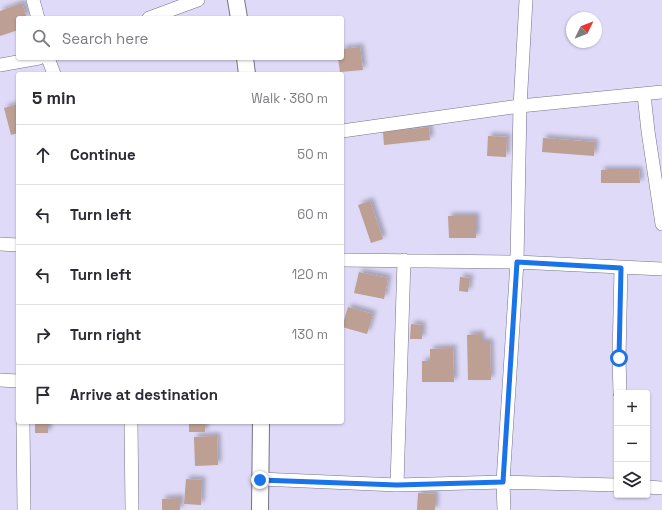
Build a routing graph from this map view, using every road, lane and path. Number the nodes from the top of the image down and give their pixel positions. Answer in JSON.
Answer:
{"nodes":[{"id":1,"x":33,"y":0,"type":"edge"},
{"id":2,"x":198,"y":0,"type":"edge"},
{"id":3,"x":236,"y":0,"type":"edge"},
{"id":4,"x":526,"y":0,"type":"edge"},
{"id":5,"x":37,"y":16,"type":"edge"},
{"id":6,"x":154,"y":16,"type":"edge"},
{"id":7,"x":239,"y":16,"type":"edge"},
{"id":8,"x":27,"y":60,"type":"edge"},
{"id":9,"x":49,"y":60,"type":"edge"},
{"id":10,"x":245,"y":60,"type":"edge"},
{"id":11,"x":0,"y":65,"type":"edge"},
{"id":12,"x":53,"y":72,"type":"edge"},
{"id":13,"x":247,"y":72,"type":"edge"},
{"id":14,"x":662,"y":92,"type":"edge"},
{"id":15,"x":644,"y":94,"type":"junction"},
{"id":16,"x":520,"y":106,"type":"junction"},
{"id":17,"x":344,"y":131,"type":"edge"},
{"id":18,"x":660,"y":197,"type":"edge"},
{"id":19,"x":662,"y":224,"type":"edge"},
{"id":20,"x":0,"y":244,"type":"edge"},
{"id":21,"x":16,"y":245,"type":"edge"},
{"id":22,"x":344,"y":260,"type":"edge"},
{"id":23,"x":404,"y":260,"type":"junction"},
{"id":24,"x":517,"y":262,"type":"junction"},
{"id":25,"x":621,"y":268,"type":"junction"},
{"id":26,"x":662,"y":269,"type":"edge"},
{"id":27,"x":0,"y":380,"type":"edge"},
{"id":28,"x":16,"y":381,"type":"edge"},
{"id":29,"x":620,"y":390,"type":"edge"},
{"id":30,"x":23,"y":424,"type":"edge"},
{"id":31,"x":131,"y":424,"type":"edge"},
{"id":32,"x":261,"y":424,"type":"edge"},
{"id":33,"x":260,"y":480,"type":"junction"},
{"id":34,"x":503,"y":482,"type":"junction"},
{"id":35,"x":397,"y":485,"type":"junction"},
{"id":36,"x":614,"y":485,"type":"edge"},
{"id":37,"x":650,"y":487,"type":"edge"},
{"id":38,"x":662,"y":488,"type":"edge"},
{"id":39,"x":24,"y":510,"type":"edge"},
{"id":40,"x":132,"y":510,"type":"edge"},
{"id":41,"x":260,"y":510,"type":"edge"},
{"id":42,"x":504,"y":510,"type":"edge"}],
"edges":[{"from":1,"to":5,"type":"street"},
{"from":2,"to":6,"type":"street"},
{"from":3,"to":7,"type":"street"},
{"from":4,"to":16,"type":"street"},
{"from":8,"to":11,"type":"street"},
{"from":9,"to":12,"type":"street"},
{"from":10,"to":13,"type":"street"},
{"from":14,"to":15,"type":"street"},
{"from":15,"to":16,"type":"street"},
{"from":15,"to":18,"type":"street"},
{"from":16,"to":17,"type":"street"},
{"from":16,"to":24,"type":"street"},
{"from":18,"to":19,"type":"street"},
{"from":20,"to":21,"type":"street"},
{"from":22,"to":23,"type":"street"},
{"from":23,"to":24,"type":"street"},
{"from":23,"to":35,"type":"street"},
{"from":24,"to":25,"type":"street"},
{"from":24,"to":34,"type":"street"},
{"from":25,"to":26,"type":"street"},
{"from":25,"to":29,"type":"street"},
{"from":27,"to":28,"type":"street"},
{"from":30,"to":39,"type":"street"},
{"from":31,"to":40,"type":"street"},
{"from":32,"to":33,"type":"street"},
{"from":33,"to":35,"type":"street"},
{"from":33,"to":41,"type":"street"},
{"from":34,"to":35,"type":"street"},
{"from":34,"to":36,"type":"street"},
{"from":34,"to":42,"type":"street"},
{"from":37,"to":38,"type":"street"}]}
